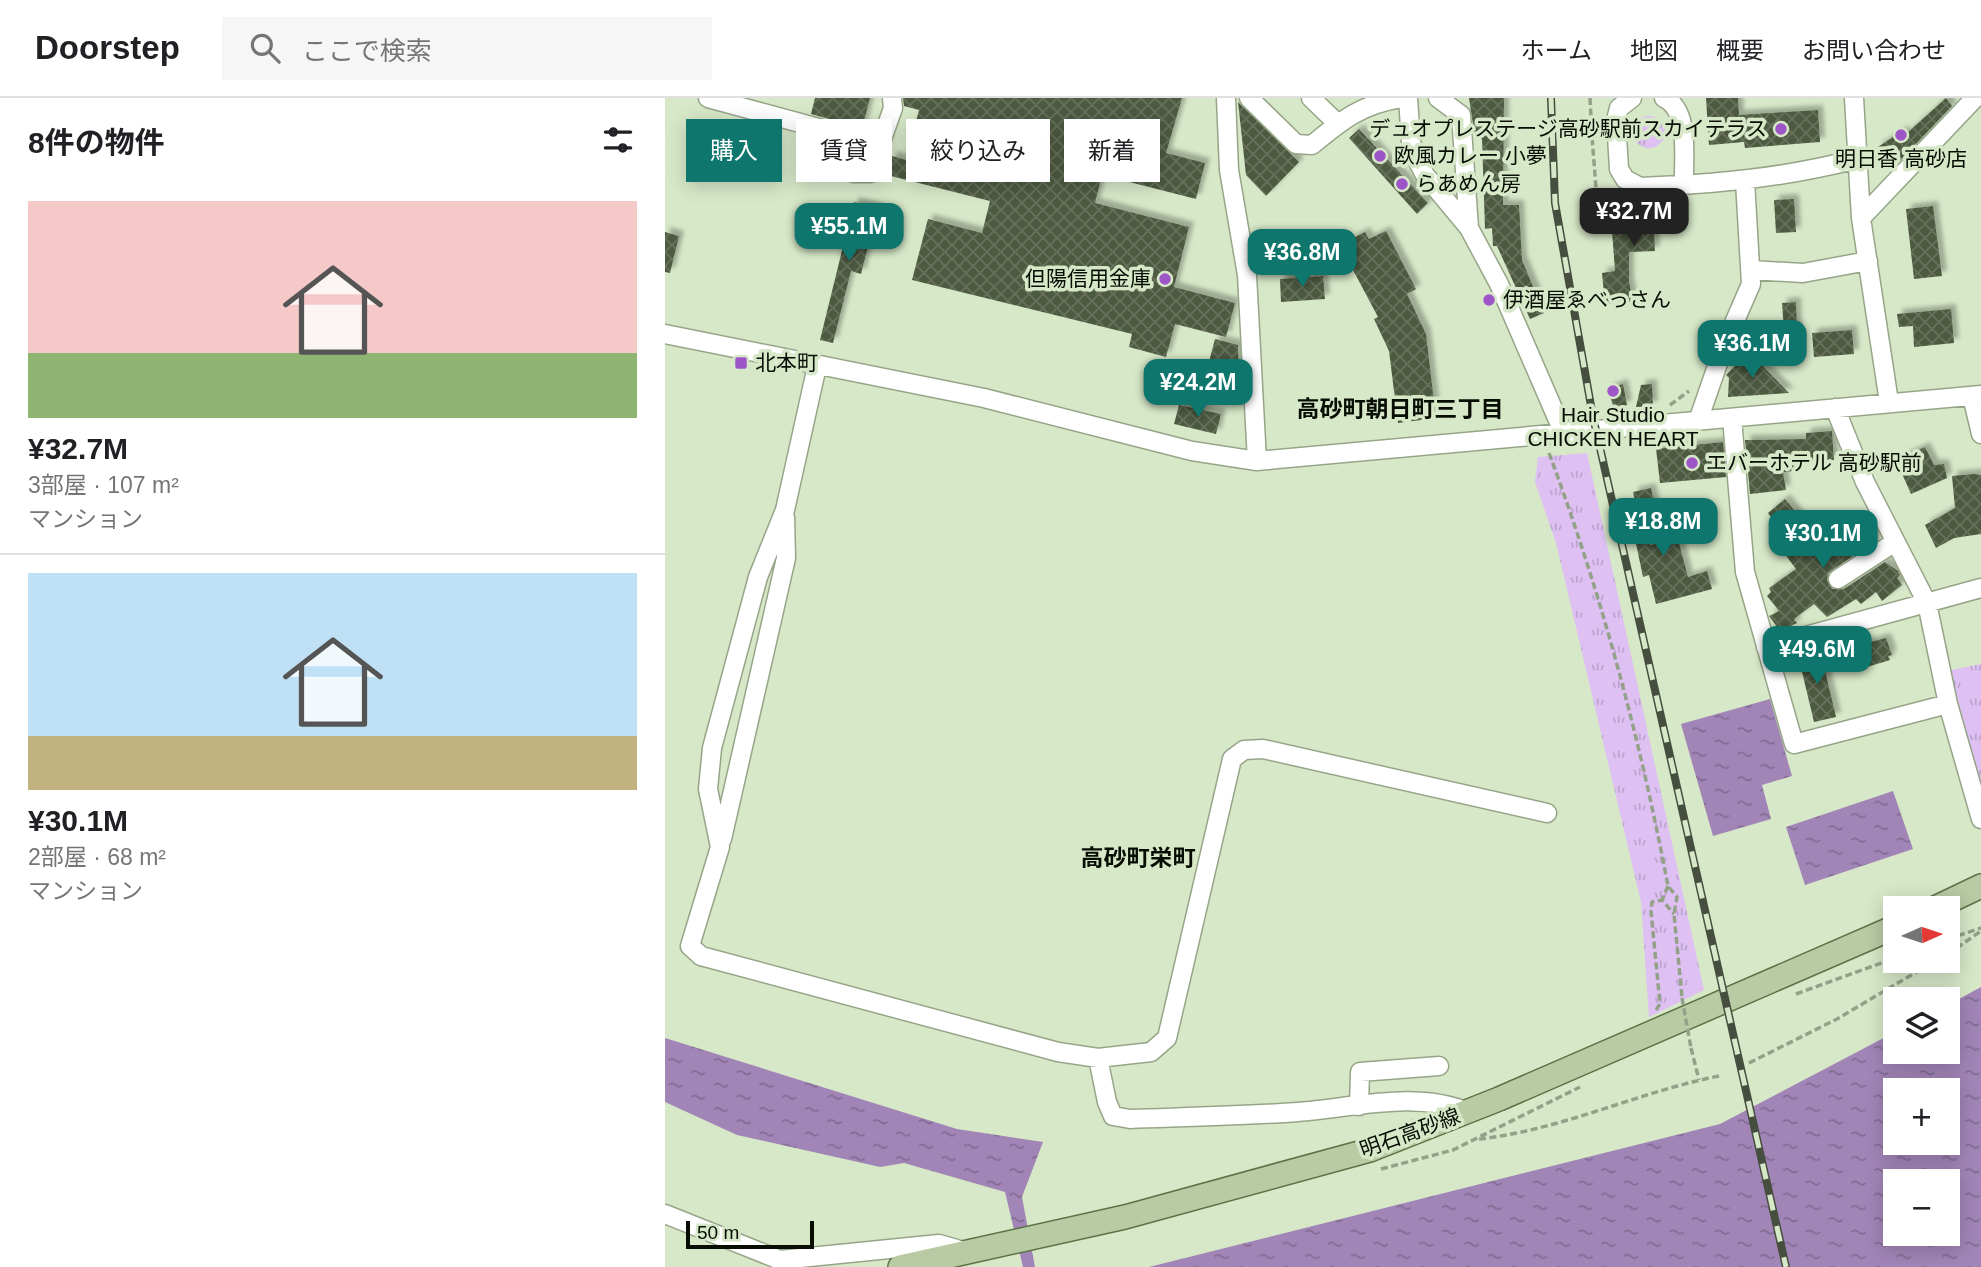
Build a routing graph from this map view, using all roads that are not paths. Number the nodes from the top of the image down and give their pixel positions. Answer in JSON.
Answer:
{"nodes":[{"id":1,"x":708,"y":98,"type":"edge"},
{"id":2,"x":892,"y":98,"type":"edge"},
{"id":3,"x":1226,"y":98,"type":"edge"},
{"id":4,"x":1249,"y":98,"type":"edge"},
{"id":5,"x":1311,"y":98,"type":"edge"},
{"id":6,"x":1401,"y":98,"type":"edge"},
{"id":7,"x":1408,"y":98,"type":"edge"},
{"id":8,"x":1438,"y":98,"type":"edge"},
{"id":9,"x":1854,"y":98,"type":"edge"},
{"id":10,"x":1975,"y":98,"type":"edge"},
{"id":11,"x":1670,"y":99,"type":"edge"},
{"id":12,"x":1623,"y":101,"type":"edge"},
{"id":13,"x":889,"y":119,"type":"edge"},
{"id":14,"x":796,"y":122,"type":"edge"},
{"id":15,"x":1338,"y":124,"type":"junction"},
{"id":16,"x":1857,"y":159,"type":"junction"},
{"id":17,"x":1745,"y":181,"type":"junction"},
{"id":18,"x":1684,"y":184,"type":"junction"},
{"id":19,"x":1861,"y":218,"type":"junction"},
{"id":20,"x":1469,"y":228,"type":"junction"},
{"id":21,"x":1868,"y":261,"type":"junction"},
{"id":22,"x":1751,"y":270,"type":"junction"},
{"id":23,"x":665,"y":334,"type":"edge"},
{"id":24,"x":817,"y":366,"type":"junction"},
{"id":25,"x":1977,"y":396,"type":"edge"},
{"id":26,"x":1889,"y":402,"type":"junction"},
{"id":27,"x":1835,"y":408,"type":"junction"},
{"id":28,"x":1732,"y":418,"type":"junction"},
{"id":29,"x":1698,"y":421,"type":"junction"},
{"id":30,"x":1564,"y":434,"type":"junction"},
{"id":31,"x":1981,"y":434,"type":"edge"},
{"id":32,"x":1257,"y":461,"type":"junction"},
{"id":33,"x":785,"y":510,"type":"junction"},
{"id":34,"x":1895,"y":542,"type":"junction"},
{"id":35,"x":1838,"y":579,"type":"dead end"},
{"id":36,"x":1981,"y":588,"type":"edge"},
{"id":37,"x":1927,"y":603,"type":"junction"},
{"id":38,"x":1766,"y":647,"type":"junction"},
{"id":39,"x":1948,"y":704,"type":"junction"},
{"id":40,"x":1547,"y":813,"type":"dead end"},
{"id":41,"x":1981,"y":820,"type":"edge"},
{"id":42,"x":720,"y":847,"type":"junction"},
{"id":43,"x":1981,"y":886,"type":"edge"},
{"id":44,"x":1960,"y":896,"type":"edge"},
{"id":45,"x":1883,"y":932,"type":"edge"},
{"id":46,"x":1098,"y":1058,"type":"junction"},
{"id":47,"x":1439,"y":1066,"type":"dead end"},
{"id":48,"x":1359,"y":1106,"type":"junction"},
{"id":49,"x":1468,"y":1112,"type":"junction"},
{"id":50,"x":665,"y":1214,"type":"edge"},
{"id":51,"x":967,"y":1252,"type":"junction"},
{"id":52,"x":900,"y":1267,"type":"edge"}],
"edges":[{"from":1,"to":14,"type":"street"},
{"from":2,"to":13,"type":"street"},
{"from":3,"to":32,"type":"street"},
{"from":4,"to":15,"type":"street"},
{"from":5,"to":15,"type":"street"},
{"from":6,"to":15,"type":"street"},
{"from":7,"to":20,"type":"street"},
{"from":8,"to":20,"type":"street"},
{"from":9,"to":16,"type":"street"},
{"from":10,"to":19,"type":"street"},
{"from":11,"to":18,"type":"street"},
{"from":12,"to":18,"type":"street"},
{"from":16,"to":17,"type":"street"},
{"from":16,"to":19,"type":"street"},
{"from":17,"to":18,"type":"street"},
{"from":17,"to":22,"type":"street"},
{"from":19,"to":21,"type":"street"},
{"from":20,"to":30,"type":"street"},
{"from":21,"to":22,"type":"street"},
{"from":21,"to":26,"type":"street"},
{"from":22,"to":29,"type":"street"},
{"from":23,"to":24,"type":"street"},
{"from":24,"to":32,"type":"street"},
{"from":24,"to":33,"type":"street"},
{"from":25,"to":26,"type":"street"},
{"from":25,"to":31,"type":"street"},
{"from":26,"to":27,"type":"street"},
{"from":27,"to":28,"type":"street"},
{"from":27,"to":34,"type":"street"},
{"from":28,"to":29,"type":"street"},
{"from":28,"to":38,"type":"street"},
{"from":29,"to":30,"type":"street"},
{"from":30,"to":32,"type":"street"},
{"from":33,"to":42,"type":"street"},
{"from":33,"to":42,"type":"street"},
{"from":34,"to":35,"type":"street"},
{"from":34,"to":37,"type":"street"},
{"from":36,"to":37,"type":"street"},
{"from":37,"to":38,"type":"street"},
{"from":37,"to":39,"type":"street"},
{"from":38,"to":39,"type":"street"},
{"from":39,"to":41,"type":"street"},
{"from":40,"to":46,"type":"street"},
{"from":42,"to":46,"type":"street"},
{"from":43,"to":44,"type":"main road"},
{"from":45,"to":49,"type":"main road","name":"明石高砂線"},
{"from":46,"to":48,"type":"street"},
{"from":47,"to":48,"type":"street"},
{"from":48,"to":49,"type":"street"},
{"from":49,"to":51,"type":"main road","name":"明石高砂線"},
{"from":50,"to":51,"type":"street"},
{"from":51,"to":52,"type":"main road","name":"明石高砂線"}]}
